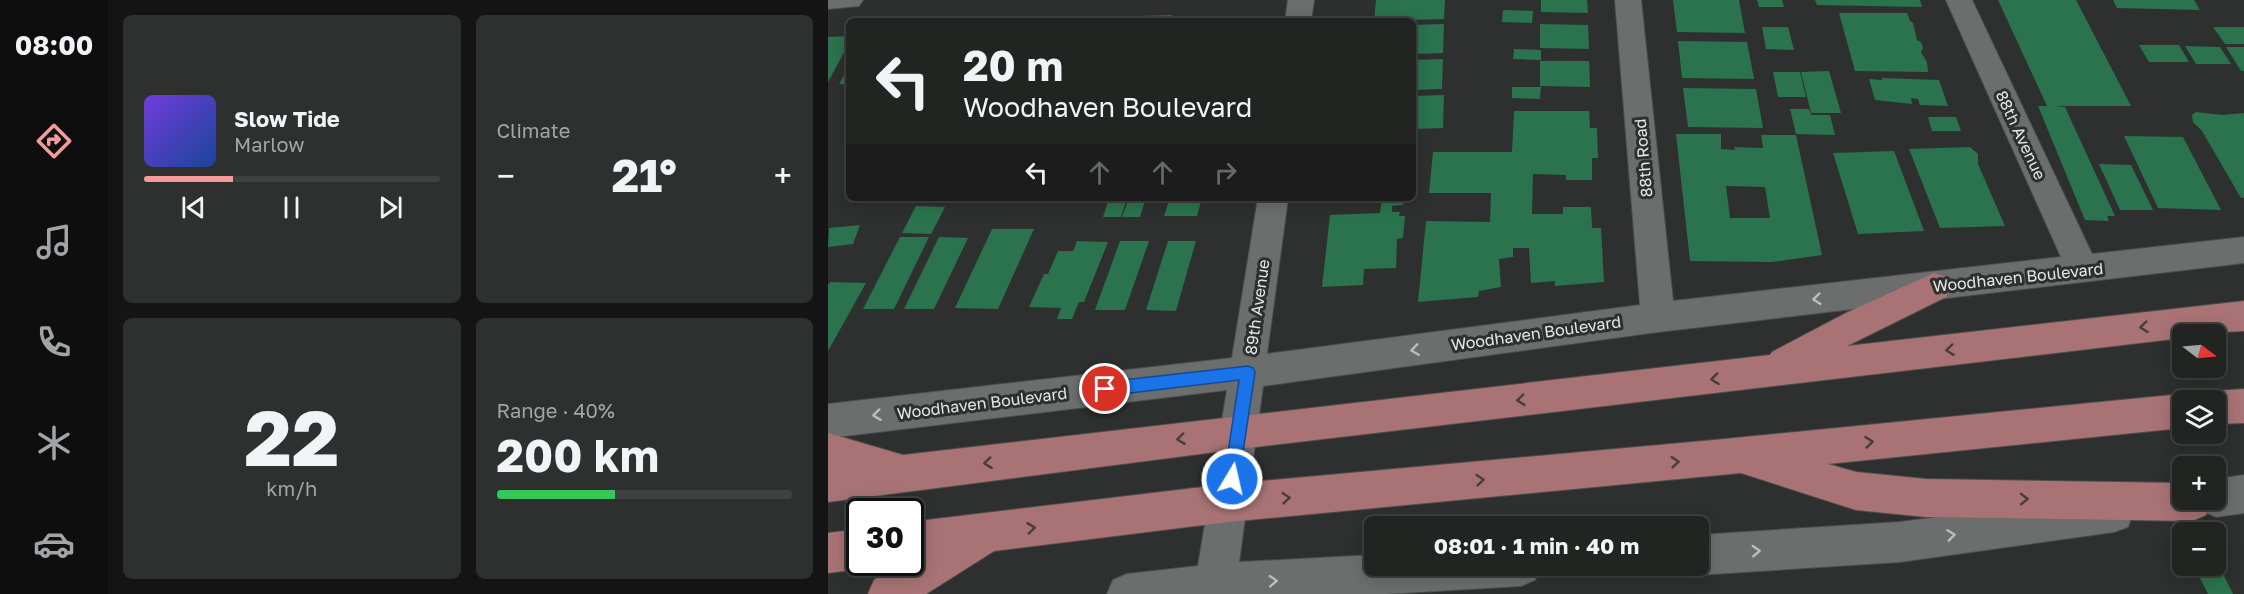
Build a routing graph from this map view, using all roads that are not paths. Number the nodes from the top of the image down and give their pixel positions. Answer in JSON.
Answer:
{"nodes":[{"id":1,"x":850,"y":0,"type":"edge"},
{"id":2,"x":1301,"y":0,"type":"edge"},
{"id":3,"x":1628,"y":0,"type":"edge"},
{"id":4,"x":1959,"y":0,"type":"edge"},
{"id":5,"x":828,"y":1,"type":"edge"},
{"id":6,"x":1298,"y":18,"type":"edge"},
{"id":7,"x":1273,"y":201,"type":"edge"},
{"id":8,"x":2244,"y":250,"type":"edge"},
{"id":9,"x":2083,"y":270,"type":"junction"},
{"id":10,"x":1934,"y":287,"type":"junction"},
{"id":11,"x":2244,"y":316,"type":"edge"},
{"id":12,"x":1658,"y":317,"type":"junction"},
{"id":13,"x":1248,"y":372,"type":"junction"},
{"id":14,"x":1766,"y":373,"type":"junction"},
{"id":15,"x":2244,"y":406,"type":"edge"},
{"id":16,"x":2226,"y":407,"type":"edge"},
{"id":17,"x":2172,"y":412,"type":"edge"},
{"id":18,"x":828,"y":421,"type":"edge"},
{"id":19,"x":1239,"y":432,"type":"junction"},
{"id":20,"x":828,"y":451,"type":"edge"},
{"id":21,"x":1740,"y":456,"type":"junction"},
{"id":22,"x":904,"y":473,"type":"junction"},
{"id":23,"x":828,"y":483,"type":"edge"},
{"id":24,"x":2244,"y":494,"type":"edge"},
{"id":25,"x":2226,"y":497,"type":"edge"},
{"id":26,"x":2172,"y":500,"type":"edge"},
{"id":27,"x":1228,"y":503,"type":"junction"},
{"id":28,"x":2172,"y":505,"type":"edge"},
{"id":29,"x":994,"y":532,"type":"junction"},
{"id":30,"x":924,"y":540,"type":"edge"},
{"id":31,"x":846,"y":551,"type":"edge"},
{"id":32,"x":828,"y":553,"type":"edge"},
{"id":33,"x":1709,"y":554,"type":"edge"},
{"id":34,"x":1388,"y":576,"type":"edge"},
{"id":35,"x":1214,"y":589,"type":"edge"},
{"id":36,"x":888,"y":594,"type":"edge"},
{"id":37,"x":1127,"y":594,"type":"edge"}],
"edges":[{"from":1,"to":5,"type":"street"},
{"from":2,"to":6,"type":"street"},
{"from":3,"to":12,"type":"street","name":"88th Road"},
{"from":4,"to":9,"type":"street","name":"88th Avenue"},
{"from":7,"to":13,"type":"street","name":"89th Avenue"},
{"from":8,"to":9,"type":"street","name":"Woodhaven Boulevard"},
{"from":9,"to":10,"type":"street","name":"Woodhaven Boulevard"},
{"from":10,"to":12,"type":"street","name":"Woodhaven Boulevard","one_way":true},
{"from":10,"to":14,"type":"main road"},
{"from":11,"to":14,"type":"main road","one_way":true},
{"from":12,"to":13,"type":"street","name":"Woodhaven Boulevard","one_way":true},
{"from":13,"to":18,"type":"street","name":"Woodhaven Boulevard","one_way":true},
{"from":13,"to":19,"type":"street","name":"89th Avenue"},
{"from":14,"to":19,"type":"main road","one_way":true},
{"from":15,"to":16,"type":"main road"},
{"from":21,"to":17,"type":"main road","one_way":true},
{"from":19,"to":22,"type":"main road","one_way":true},
{"from":19,"to":27,"type":"street","name":"89th Avenue"},
{"from":20,"to":22,"type":"main road"},
{"from":21,"to":26,"type":"main road","one_way":true},
{"from":27,"to":21,"type":"main road","one_way":true},
{"from":22,"to":23,"type":"main road"},
{"from":24,"to":25,"type":"street"},
{"from":29,"to":27,"type":"main road","one_way":true},
{"from":27,"to":35,"type":"street","name":"89th Avenue"},
{"from":33,"to":28,"type":"street","one_way":true},
{"from":29,"to":30,"type":"main road"},
{"from":29,"to":36,"type":"main road"},
{"from":31,"to":32,"type":"main road"},
{"from":35,"to":34,"type":"street","one_way":true},
{"from":35,"to":37,"type":"street"}]}
